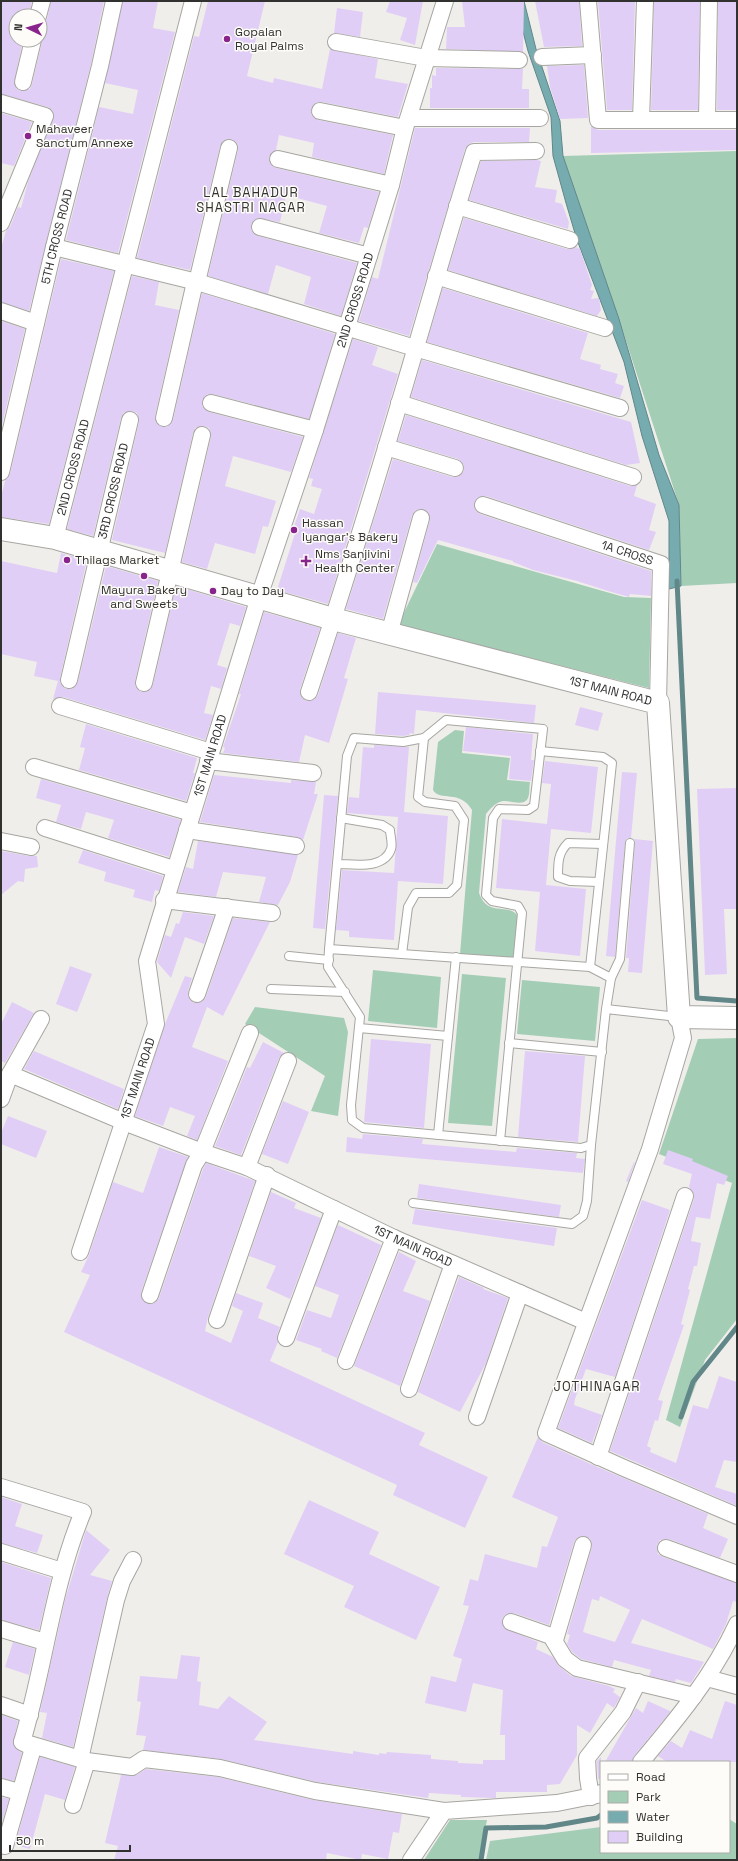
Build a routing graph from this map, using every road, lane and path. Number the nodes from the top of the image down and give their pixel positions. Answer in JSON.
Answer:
{"nodes":[{"id":1,"x":114,"y":1,"type":"edge"},
{"id":2,"x":193,"y":1,"type":"edge"},
{"id":3,"x":445,"y":1,"type":"edge"},
{"id":4,"x":588,"y":1,"type":"edge"},
{"id":5,"x":645,"y":1,"type":"edge"},
{"id":6,"x":709,"y":1,"type":"edge"},
{"id":7,"x":336,"y":42,"type":"dead end"},
{"id":8,"x":31,"y":48,"type":"edge"},
{"id":9,"x":542,"y":56,"type":"dead end"},
{"id":10,"x":593,"y":56,"type":"junction"},
{"id":11,"x":426,"y":58,"type":"junction"},
{"id":12,"x":519,"y":60,"type":"dead end"},
{"id":13,"x":23,"y":82,"type":"dead end"},
{"id":14,"x":1,"y":103,"type":"edge"},
{"id":15,"x":320,"y":112,"type":"dead end"},
{"id":16,"x":540,"y":118,"type":"dead end"},
{"id":17,"x":641,"y":120,"type":"junction"},
{"id":18,"x":707,"y":120,"type":"junction"},
{"id":19,"x":737,"y":120,"type":"edge"},
{"id":20,"x":407,"y":123,"type":"junction"},
{"id":21,"x":229,"y":148,"type":"dead end"},
{"id":22,"x":536,"y":151,"type":"dead end"},
{"id":23,"x":278,"y":159,"type":"dead end"},
{"id":24,"x":391,"y":185,"type":"junction"},
{"id":25,"x":457,"y":206,"type":"junction"},
{"id":26,"x":1,"y":223,"type":"edge"},
{"id":27,"x":260,"y":226,"type":"dead end"},
{"id":28,"x":570,"y":240,"type":"dead end"},
{"id":29,"x":54,"y":247,"type":"junction"},
{"id":30,"x":369,"y":256,"type":"junction"},
{"id":31,"x":126,"y":265,"type":"junction"},
{"id":32,"x":436,"y":276,"type":"junction"},
{"id":33,"x":196,"y":282,"type":"junction"},
{"id":34,"x":1,"y":311,"type":"edge"},
{"id":35,"x":36,"y":323,"type":"junction"},
{"id":36,"x":346,"y":327,"type":"junction"},
{"id":37,"x":605,"y":328,"type":"dead end"},
{"id":38,"x":415,"y":348,"type":"junction"},
{"id":39,"x":211,"y":403,"type":"dead end"},
{"id":40,"x":399,"y":403,"type":"junction"},
{"id":41,"x":620,"y":408,"type":"dead end"},
{"id":42,"x":164,"y":418,"type":"dead end"},
{"id":43,"x":130,"y":420,"type":"dead end"},
{"id":44,"x":315,"y":430,"type":"junction"},
{"id":45,"x":202,"y":435,"type":"dead end"},
{"id":46,"x":386,"y":447,"type":"junction"},
{"id":47,"x":455,"y":468,"type":"dead end"},
{"id":48,"x":1,"y":472,"type":"edge"},
{"id":49,"x":633,"y":477,"type":"dead end"},
{"id":50,"x":483,"y":505,"type":"dead end"},
{"id":51,"x":421,"y":518,"type":"dead end"},
{"id":52,"x":1,"y":529,"type":"edge"},
{"id":53,"x":55,"y":538,"type":"junction"},
{"id":54,"x":101,"y":550,"type":"junction"},
{"id":55,"x":171,"y":571,"type":"junction"},
{"id":56,"x":259,"y":596,"type":"junction"},
{"id":57,"x":333,"y":619,"type":"junction"},
{"id":58,"x":389,"y":634,"type":"junction"},
{"id":59,"x":69,"y":680,"type":"dead end"},
{"id":60,"x":144,"y":683,"type":"dead end"},
{"id":61,"x":309,"y":692,"type":"dead end"},
{"id":62,"x":658,"y":703,"type":"junction"},
{"id":63,"x":60,"y":706,"type":"dead end"},
{"id":64,"x":424,"y":738,"type":"junction"},
{"id":65,"x":540,"y":751,"type":"junction"},
{"id":66,"x":209,"y":756,"type":"junction"},
{"id":67,"x":34,"y":767,"type":"dead end"},
{"id":68,"x":313,"y":773,"type":"dead end"},
{"id":69,"x":192,"y":813,"type":"junction"},
{"id":70,"x":341,"y":818,"type":"junction"},
{"id":71,"x":44,"y":828,"type":"dead end"},
{"id":72,"x":186,"y":830,"type":"junction"},
{"id":73,"x":1,"y":841,"type":"edge"},
{"id":74,"x":630,"y":843,"type":"dead end"},
{"id":75,"x":603,"y":844,"type":"junction"},
{"id":76,"x":296,"y":846,"type":"dead end"},
{"id":77,"x":31,"y":847,"type":"dead end"},
{"id":78,"x":337,"y":864,"type":"junction"},
{"id":79,"x":174,"y":868,"type":"junction"},
{"id":80,"x":599,"y":882,"type":"junction"},
{"id":81,"x":164,"y":900,"type":"junction"},
{"id":82,"x":227,"y":907,"type":"junction"},
{"id":83,"x":272,"y":913,"type":"dead end"},
{"id":84,"x":329,"y":948,"type":"junction"},
{"id":85,"x":402,"y":954,"type":"junction"},
{"id":86,"x":289,"y":956,"type":"dead end"},
{"id":87,"x":456,"y":957,"type":"junction"},
{"id":88,"x":329,"y":960,"type":"junction"},
{"id":89,"x":517,"y":962,"type":"junction"},
{"id":90,"x":590,"y":967,"type":"junction"},
{"id":91,"x":611,"y":978,"type":"junction"},
{"id":92,"x":271,"y":989,"type":"dead end"},
{"id":93,"x":345,"y":992,"type":"junction"},
{"id":94,"x":197,"y":994,"type":"dead end"},
{"id":95,"x":606,"y":1009,"type":"junction"},
{"id":96,"x":679,"y":1017,"type":"junction"},
{"id":97,"x":737,"y":1018,"type":"edge"},
{"id":98,"x":41,"y":1019,"type":"dead end"},
{"id":99,"x":359,"y":1028,"type":"junction"},
{"id":100,"x":250,"y":1033,"type":"dead end"},
{"id":101,"x":448,"y":1036,"type":"junction"},
{"id":102,"x":509,"y":1043,"type":"junction"},
{"id":103,"x":602,"y":1052,"type":"junction"},
{"id":104,"x":288,"y":1061,"type":"dead end"},
{"id":105,"x":10,"y":1074,"type":"junction"},
{"id":106,"x":1,"y":1099,"type":"edge"},
{"id":107,"x":124,"y":1122,"type":"junction"},
{"id":108,"x":438,"y":1135,"type":"junction"},
{"id":109,"x":500,"y":1141,"type":"junction"},
{"id":110,"x":591,"y":1145,"type":"junction"},
{"id":111,"x":202,"y":1152,"type":"junction"},
{"id":112,"x":247,"y":1167,"type":"junction"},
{"id":113,"x":267,"y":1176,"type":"junction"},
{"id":114,"x":685,"y":1196,"type":"dead end"},
{"id":115,"x":413,"y":1203,"type":"dead end"},
{"id":116,"x":334,"y":1209,"type":"junction"},
{"id":117,"x":394,"y":1238,"type":"junction"},
{"id":118,"x":80,"y":1252,"type":"dead end"},
{"id":119,"x":453,"y":1264,"type":"junction"},
{"id":120,"x":520,"y":1293,"type":"junction"},
{"id":121,"x":150,"y":1295,"type":"dead end"},
{"id":122,"x":217,"y":1320,"type":"dead end"},
{"id":123,"x":586,"y":1322,"type":"junction"},
{"id":124,"x":286,"y":1338,"type":"dead end"},
{"id":125,"x":346,"y":1361,"type":"dead end"},
{"id":126,"x":409,"y":1389,"type":"dead end"},
{"id":127,"x":478,"y":1417,"type":"dead end"},
{"id":128,"x":598,"y":1457,"type":"junction"},
{"id":129,"x":1,"y":1487,"type":"edge"},
{"id":130,"x":737,"y":1516,"type":"edge"},
{"id":131,"x":583,"y":1545,"type":"dead end"},
{"id":132,"x":666,"y":1548,"type":"dead end"},
{"id":133,"x":1,"y":1552,"type":"edge"},
{"id":134,"x":133,"y":1560,"type":"dead end"},
{"id":135,"x":62,"y":1571,"type":"junction"},
{"id":136,"x":737,"y":1574,"type":"edge"},
{"id":137,"x":511,"y":1622,"type":"dead end"},
{"id":138,"x":737,"y":1624,"type":"edge"},
{"id":139,"x":1,"y":1629,"type":"edge"},
{"id":140,"x":555,"y":1640,"type":"junction"},
{"id":141,"x":45,"y":1642,"type":"junction"},
{"id":142,"x":707,"y":1678,"type":"junction"},
{"id":143,"x":638,"y":1682,"type":"junction"},
{"id":144,"x":737,"y":1686,"type":"edge"},
{"id":145,"x":694,"y":1696,"type":"junction"},
{"id":146,"x":1,"y":1705,"type":"edge"},
{"id":147,"x":30,"y":1715,"type":"junction"},
{"id":148,"x":22,"y":1742,"type":"junction"},
{"id":149,"x":84,"y":1760,"type":"junction"},
{"id":150,"x":642,"y":1761,"type":"edge"},
{"id":151,"x":1,"y":1787,"type":"edge"},
{"id":152,"x":19,"y":1792,"type":"junction"},
{"id":153,"x":596,"y":1795,"type":"edge"},
{"id":154,"x":73,"y":1805,"type":"dead end"},
{"id":155,"x":444,"y":1811,"type":"junction"},
{"id":156,"x":4,"y":1846,"type":"dead end"},
{"id":157,"x":411,"y":1860,"type":"edge"}],
"edges":[{"from":1,"to":29,"type":"street","name":"5TH CROSS ROAD"},
{"from":2,"to":31,"type":"street","name":"2ND CROSS ROAD"},
{"from":3,"to":11,"type":"street","name":"2ND CROSS ROAD"},
{"from":4,"to":10,"type":"street"},
{"from":5,"to":17,"type":"street"},
{"from":6,"to":18,"type":"street"},
{"from":7,"to":11,"type":"street"},
{"from":8,"to":13,"type":"street"},
{"from":9,"to":10,"type":"street"},
{"from":10,"to":17,"type":"street"},
{"from":11,"to":12,"type":"street"},
{"from":11,"to":20,"type":"street","name":"2ND CROSS ROAD"},
{"from":14,"to":26,"type":"street"},
{"from":15,"to":20,"type":"street"},
{"from":16,"to":20,"type":"street"},
{"from":17,"to":18,"type":"street"},
{"from":18,"to":19,"type":"street"},
{"from":20,"to":24,"type":"street","name":"2ND CROSS ROAD"},
{"from":21,"to":33,"type":"street"},
{"from":22,"to":25,"type":"street"},
{"from":23,"to":24,"type":"street"},
{"from":24,"to":30,"type":"street","name":"2ND CROSS ROAD"},
{"from":25,"to":28,"type":"street"},
{"from":25,"to":32,"type":"street"},
{"from":27,"to":30,"type":"street"},
{"from":29,"to":31,"type":"street"},
{"from":29,"to":35,"type":"street","name":"5TH CROSS ROAD"},
{"from":30,"to":36,"type":"street","name":"2ND CROSS ROAD"},
{"from":31,"to":33,"type":"street"},
{"from":31,"to":53,"type":"street","name":"2ND CROSS ROAD"},
{"from":32,"to":37,"type":"street"},
{"from":32,"to":38,"type":"street"},
{"from":33,"to":36,"type":"street"},
{"from":33,"to":42,"type":"street"},
{"from":34,"to":35,"type":"street"},
{"from":35,"to":48,"type":"street","name":"5TH CROSS ROAD"},
{"from":36,"to":38,"type":"street"},
{"from":36,"to":44,"type":"street","name":"2ND CROSS ROAD"},
{"from":38,"to":40,"type":"street"},
{"from":38,"to":41,"type":"street"},
{"from":39,"to":44,"type":"street"},
{"from":40,"to":46,"type":"street"},
{"from":40,"to":49,"type":"street"},
{"from":43,"to":54,"type":"street","name":"3RD CROSS ROAD"},
{"from":44,"to":56,"type":"street","name":"2ND CROSS ROAD"},
{"from":45,"to":55,"type":"street"},
{"from":46,"to":47,"type":"street"},
{"from":46,"to":57,"type":"street"},
{"from":50,"to":62,"type":"street","name":"1A CROSS"},
{"from":51,"to":58,"type":"street"},
{"from":52,"to":53,"type":"street","name":"1ST MAIN ROAD"},
{"from":53,"to":54,"type":"street","name":"1ST MAIN ROAD"},
{"from":54,"to":55,"type":"street","name":"1ST MAIN ROAD"},
{"from":54,"to":59,"type":"street","name":"3RD CROSS ROAD"},
{"from":55,"to":56,"type":"street","name":"1ST MAIN ROAD"},
{"from":55,"to":60,"type":"street"},
{"from":56,"to":57,"type":"street","name":"1ST MAIN ROAD"},
{"from":56,"to":66,"type":"street","name":"1ST MAIN ROAD"},
{"from":57,"to":58,"type":"street","name":"1ST MAIN ROAD"},
{"from":57,"to":61,"type":"street"},
{"from":58,"to":62,"type":"street","name":"1ST MAIN ROAD"},
{"from":62,"to":96,"type":"street","name":"1ST MAIN ROAD"},
{"from":63,"to":66,"type":"street"},
{"from":64,"to":65,"type":"lane"},
{"from":64,"to":70,"type":"lane"},
{"from":64,"to":85,"type":"lane"},
{"from":65,"to":75,"type":"lane"},
{"from":65,"to":89,"type":"lane"},
{"from":66,"to":68,"type":"street"},
{"from":66,"to":69,"type":"street","name":"1ST MAIN ROAD"},
{"from":67,"to":69,"type":"street"},
{"from":69,"to":72,"type":"street","name":"1ST MAIN ROAD"},
{"from":70,"to":78,"type":"lane"},
{"from":70,"to":78,"type":"lane"},
{"from":71,"to":79,"type":"street"},
{"from":72,"to":76,"type":"street"},
{"from":72,"to":79,"type":"street","name":"1ST MAIN ROAD"},
{"from":73,"to":77,"type":"street"},
{"from":74,"to":91,"type":"lane"},
{"from":75,"to":80,"type":"lane"},
{"from":75,"to":80,"type":"lane"},
{"from":78,"to":84,"type":"lane"},
{"from":79,"to":81,"type":"street","name":"1ST MAIN ROAD"},
{"from":80,"to":90,"type":"lane"},
{"from":81,"to":82,"type":"street"},
{"from":81,"to":107,"type":"street","name":"1ST MAIN ROAD"},
{"from":82,"to":83,"type":"street"},
{"from":82,"to":94,"type":"street"},
{"from":84,"to":85,"type":"lane"},
{"from":84,"to":88,"type":"lane"},
{"from":85,"to":87,"type":"lane"},
{"from":86,"to":88,"type":"lane"},
{"from":87,"to":89,"type":"lane"},
{"from":87,"to":101,"type":"lane"},
{"from":88,"to":93,"type":"lane"},
{"from":89,"to":90,"type":"lane"},
{"from":89,"to":102,"type":"lane"},
{"from":90,"to":91,"type":"lane"},
{"from":91,"to":95,"type":"lane"},
{"from":92,"to":93,"type":"lane"},
{"from":93,"to":99,"type":"lane"},
{"from":95,"to":96,"type":"lane"},
{"from":95,"to":103,"type":"lane"},
{"from":96,"to":97,"type":"street"},
{"from":96,"to":123,"type":"street"},
{"from":98,"to":105,"type":"street"},
{"from":99,"to":101,"type":"lane"},
{"from":99,"to":108,"type":"lane"},
{"from":100,"to":111,"type":"street"},
{"from":101,"to":108,"type":"lane"},
{"from":102,"to":103,"type":"lane"},
{"from":102,"to":109,"type":"lane"},
{"from":103,"to":110,"type":"lane"},
{"from":104,"to":112,"type":"street"},
{"from":105,"to":106,"type":"street"},
{"from":105,"to":107,"type":"street"},
{"from":107,"to":111,"type":"street","name":"1ST MAIN ROAD"},
{"from":107,"to":118,"type":"street"},
{"from":108,"to":109,"type":"lane"},
{"from":109,"to":110,"type":"lane"},
{"from":110,"to":115,"type":"lane"},
{"from":111,"to":112,"type":"street","name":"1ST MAIN ROAD"},
{"from":111,"to":121,"type":"street"},
{"from":112,"to":113,"type":"street","name":"1ST MAIN ROAD"},
{"from":113,"to":116,"type":"street","name":"1ST MAIN ROAD"},
{"from":113,"to":122,"type":"street"},
{"from":114,"to":128,"type":"street"},
{"from":116,"to":117,"type":"street","name":"1ST MAIN ROAD"},
{"from":116,"to":124,"type":"street"},
{"from":117,"to":119,"type":"street","name":"1ST MAIN ROAD"},
{"from":117,"to":125,"type":"street"},
{"from":119,"to":120,"type":"street","name":"1ST MAIN ROAD"},
{"from":119,"to":126,"type":"street"},
{"from":120,"to":123,"type":"street","name":"1ST MAIN ROAD"},
{"from":120,"to":127,"type":"street"},
{"from":123,"to":128,"type":"street"},
{"from":128,"to":130,"type":"street"},
{"from":129,"to":135,"type":"street"},
{"from":131,"to":140,"type":"street"},
{"from":132,"to":136,"type":"street"},
{"from":133,"to":135,"type":"street"},
{"from":134,"to":149,"type":"street"},
{"from":135,"to":141,"type":"street"},
{"from":137,"to":140,"type":"street"},
{"from":138,"to":142,"type":"street"},
{"from":139,"to":141,"type":"street"},
{"from":140,"to":143,"type":"street"},
{"from":141,"to":147,"type":"street"},
{"from":142,"to":144,"type":"street"},
{"from":142,"to":145,"type":"street"},
{"from":143,"to":145,"type":"street"},
{"from":143,"to":153,"type":"street"},
{"from":145,"to":150,"type":"street"},
{"from":146,"to":147,"type":"street"},
{"from":147,"to":148,"type":"street"},
{"from":148,"to":149,"type":"street"},
{"from":148,"to":152,"type":"street"},
{"from":149,"to":154,"type":"street"},
{"from":149,"to":155,"type":"street"},
{"from":151,"to":152,"type":"street"},
{"from":152,"to":156,"type":"street"},
{"from":153,"to":155,"type":"street"},
{"from":155,"to":157,"type":"street"}]}
